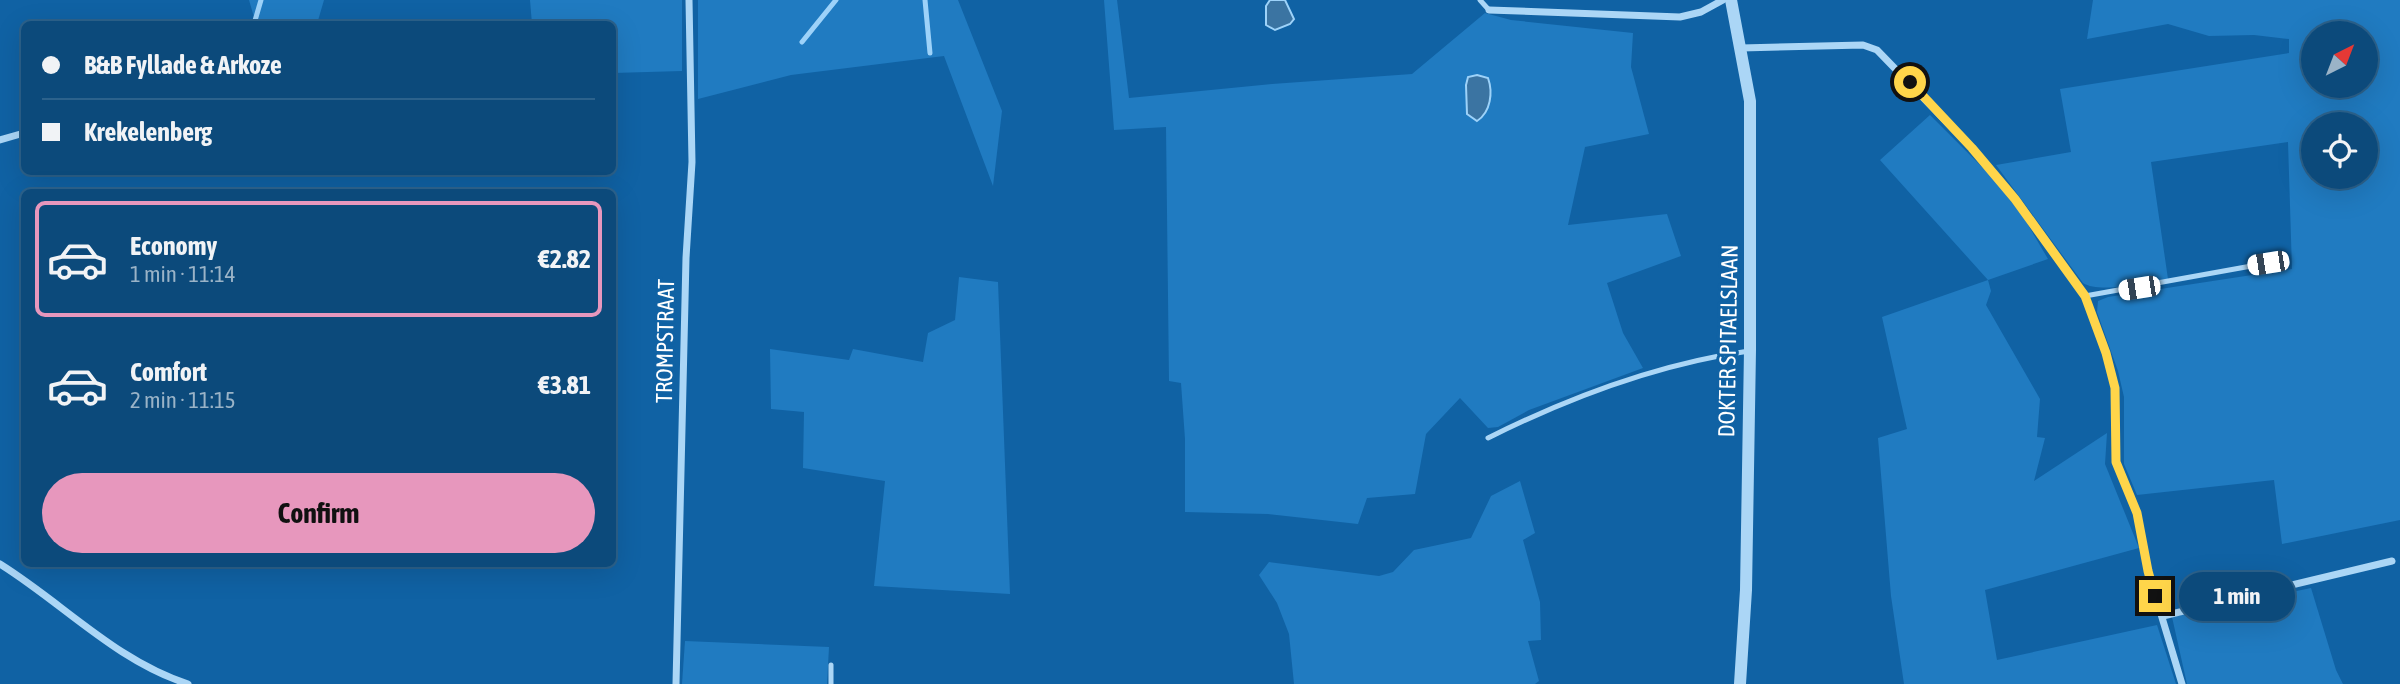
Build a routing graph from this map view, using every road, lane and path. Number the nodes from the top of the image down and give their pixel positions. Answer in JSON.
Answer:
{"nodes":[{"id":1,"x":689,"y":0,"type":"edge"},
{"id":2,"x":1480,"y":0,"type":"edge"},
{"id":3,"x":1723,"y":0,"type":"edge"},
{"id":4,"x":1731,"y":0,"type":"edge"},
{"id":5,"x":1489,"y":10,"type":"joint"},
{"id":6,"x":1741,"y":48,"type":"junction"},
{"id":7,"x":21,"y":134,"type":"edge"},
{"id":8,"x":0,"y":140,"type":"edge"},
{"id":9,"x":2268,"y":263,"type":"dead end"},
{"id":10,"x":2085,"y":296,"type":"junction"},
{"id":11,"x":1750,"y":350,"type":"junction"},
{"id":12,"x":1488,"y":438,"type":"dead end"},
{"id":13,"x":2392,"y":561,"type":"dead end"},
{"id":14,"x":0,"y":564,"type":"edge"},
{"id":15,"x":2163,"y":617,"type":"junction"},
{"id":16,"x":831,"y":665,"type":"dead end"},
{"id":17,"x":168,"y":681,"type":"edge"},
{"id":18,"x":188,"y":684,"type":"edge"},
{"id":19,"x":676,"y":684,"type":"edge"},
{"id":20,"x":831,"y":684,"type":"edge"},
{"id":21,"x":1740,"y":684,"type":"edge"},
{"id":22,"x":2182,"y":684,"type":"edge"}],
"edges":[{"from":1,"to":19,"type":"street","name":"TROMPSTRAAT"},
{"from":2,"to":5,"type":"lane"},
{"from":3,"to":5,"type":"street"},
{"from":4,"to":6,"type":"street","name":"DOKTER SPITAELSLAAN"},
{"from":6,"to":10,"type":"street"},
{"from":6,"to":11,"type":"street","name":"DOKTER SPITAELSLAAN"},
{"from":7,"to":8,"type":"street"},
{"from":9,"to":10,"type":"lane"},
{"from":10,"to":15,"type":"street"},
{"from":11,"to":12,"type":"lane"},
{"from":11,"to":21,"type":"street","name":"DOKTER SPITAELSLAAN"},
{"from":13,"to":15,"type":"street"},
{"from":14,"to":17,"type":"street"},
{"from":15,"to":22,"type":"street"},
{"from":16,"to":20,"type":"lane"},
{"from":17,"to":18,"type":"street"}]}
